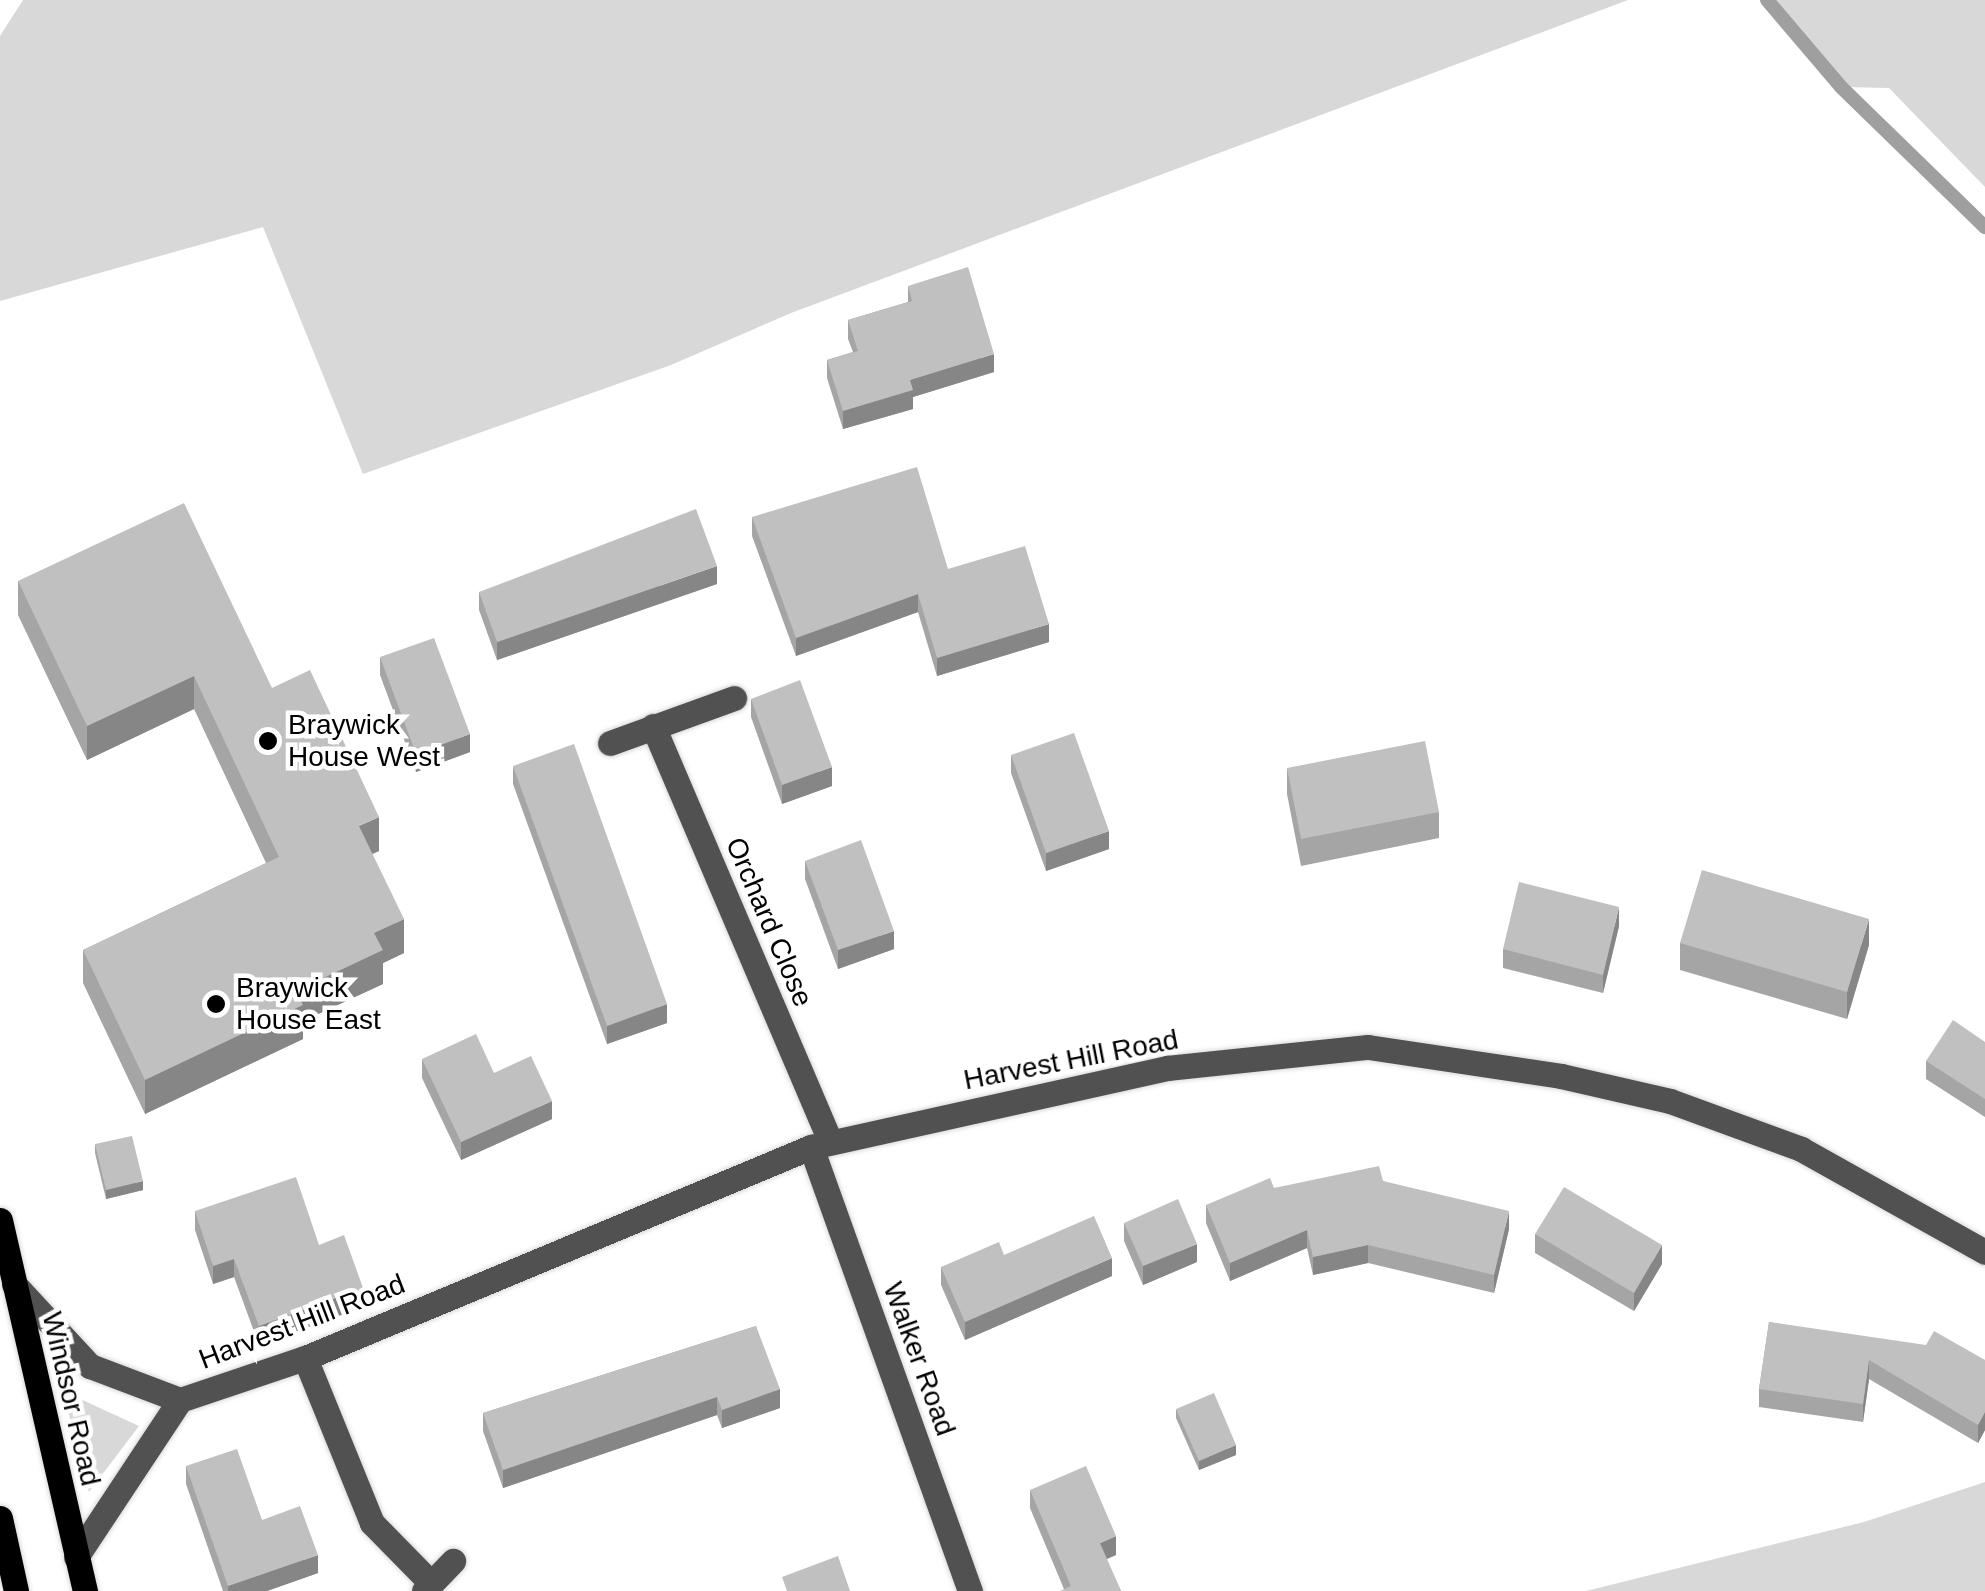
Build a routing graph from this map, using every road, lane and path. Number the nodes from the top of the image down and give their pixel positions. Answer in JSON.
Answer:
{"nodes":[{"id":1,"x":734,"y":698,"type":"dead end"},
{"id":2,"x":653,"y":726,"type":"junction"},
{"id":3,"x":610,"y":743,"type":"dead end"},
{"id":4,"x":821,"y":1144,"type":"junction"},
{"id":5,"x":0,"y":1220,"type":"edge"},
{"id":6,"x":1985,"y":1252,"type":"edge"},
{"id":7,"x":14,"y":1284,"type":"junction"},
{"id":8,"x":305,"y":1358,"type":"junction"},
{"id":9,"x":180,"y":1400,"type":"junction"},
{"id":10,"x":0,"y":1518,"type":"edge"},
{"id":11,"x":76,"y":1558,"type":"junction"},
{"id":12,"x":453,"y":1561,"type":"dead end"},
{"id":13,"x":428,"y":1587,"type":"edge"},
{"id":14,"x":16,"y":1591,"type":"edge"},
{"id":15,"x":84,"y":1591,"type":"edge"},
{"id":16,"x":970,"y":1591,"type":"edge"}],
"edges":[{"from":1,"to":2,"type":"street"},
{"from":2,"to":3,"type":"street"},
{"from":2,"to":4,"type":"street","name":"Orchard Close"},
{"from":4,"to":6,"type":"street","name":"Harvest Hill Road"},
{"from":4,"to":8,"type":"street","name":"Harvest Hill Road"},
{"from":4,"to":16,"type":"street","name":"Walker Road"},
{"from":5,"to":7,"type":"main road","name":"Windsor Road"},
{"from":7,"to":9,"type":"street","name":"Harvest Hill Road"},
{"from":7,"to":11,"type":"main road","name":"Windsor Road"},
{"from":8,"to":9,"type":"street","name":"Harvest Hill Road"},
{"from":8,"to":13,"type":"street"},
{"from":9,"to":11,"type":"street","name":"Harvest Hill Road"},
{"from":10,"to":14,"type":"main road"},
{"from":11,"to":15,"type":"main road","name":"Windsor Road"},
{"from":12,"to":13,"type":"street"}]}
